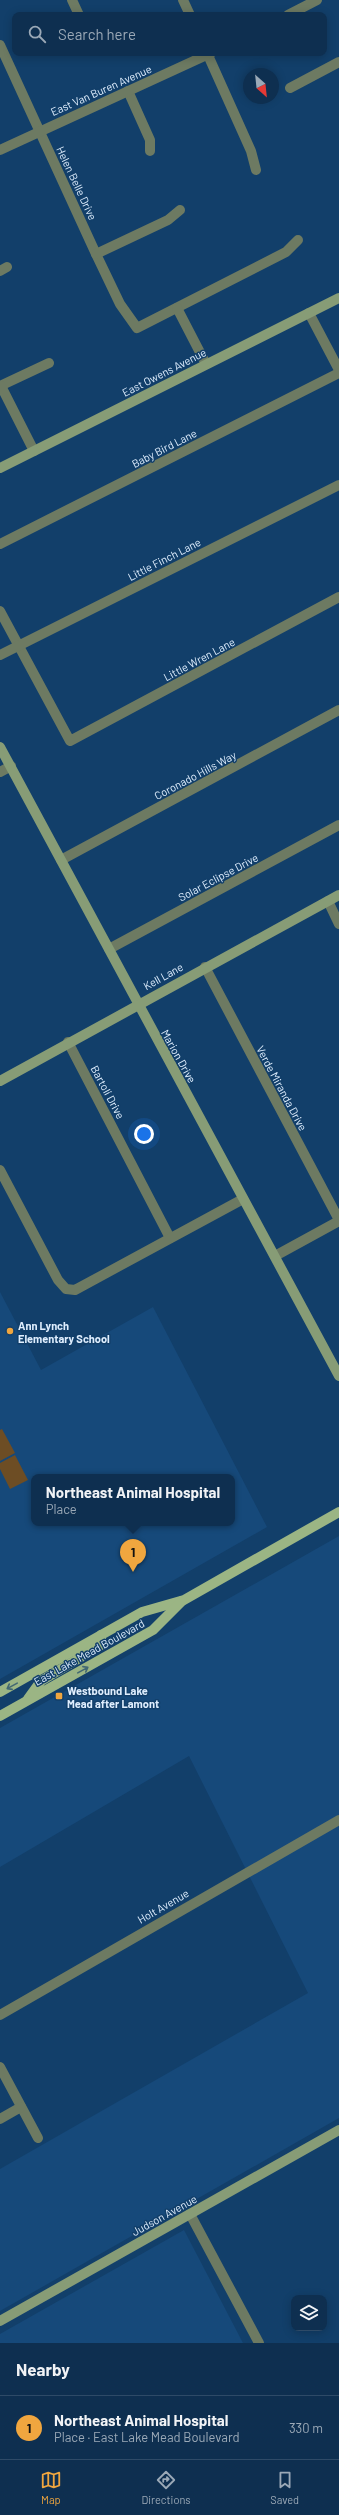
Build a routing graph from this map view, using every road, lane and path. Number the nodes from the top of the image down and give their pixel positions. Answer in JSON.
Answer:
{"nodes":[{"id":1,"x":72,"y":0,"type":"edge"},
{"id":2,"x":183,"y":0,"type":"edge"},
{"id":3,"x":317,"y":0,"type":"edge"},
{"id":4,"x":78,"y":12,"type":"edge"},
{"id":5,"x":189,"y":12,"type":"edge"},
{"id":6,"x":294,"y":12,"type":"edge"},
{"id":7,"x":0,"y":45,"type":"edge"},
{"id":8,"x":205,"y":56,"type":"edge"},
{"id":9,"x":210,"y":56,"type":"edge"},
{"id":10,"x":339,"y":62,"type":"edge"},
{"id":11,"x":290,"y":88,"type":"dead end"},
{"id":12,"x":128,"y":91,"type":"junction"},
{"id":13,"x":40,"y":131,"type":"junction"},
{"id":14,"x":0,"y":150,"type":"edge"},
{"id":15,"x":150,"y":151,"type":"dead end"},
{"id":16,"x":256,"y":170,"type":"dead end"},
{"id":17,"x":180,"y":210,"type":"dead end"},
{"id":18,"x":298,"y":240,"type":"dead end"},
{"id":19,"x":96,"y":254,"type":"junction"},
{"id":20,"x":339,"y":298,"type":"edge"},
{"id":21,"x":177,"y":308,"type":"junction"},
{"id":22,"x":309,"y":313,"type":"junction"},
{"id":23,"x":49,"y":363,"type":"dead end"},
{"id":24,"x":206,"y":364,"type":"junction"},
{"id":25,"x":339,"y":372,"type":"edge"},
{"id":26,"x":1,"y":386,"type":"edge"},
{"id":27,"x":34,"y":451,"type":"junction"},
{"id":28,"x":0,"y":468,"type":"edge"},
{"id":29,"x":339,"y":484,"type":"edge"},
{"id":30,"x":0,"y":544,"type":"edge"},
{"id":31,"x":339,"y":597,"type":"edge"},
{"id":32,"x":0,"y":611,"type":"edge"},
{"id":33,"x":19,"y":645,"type":"junction"},
{"id":34,"x":0,"y":655,"type":"edge"},
{"id":35,"x":339,"y":710,"type":"edge"},
{"id":36,"x":0,"y":747,"type":"edge"},
{"id":37,"x":11,"y":766,"type":"junction"},
{"id":38,"x":0,"y":772,"type":"edge"},
{"id":39,"x":339,"y":825,"type":"edge"},
{"id":40,"x":61,"y":860,"type":"junction"},
{"id":41,"x":339,"y":895,"type":"edge"},
{"id":42,"x":328,"y":901,"type":"junction"},
{"id":43,"x":339,"y":924,"type":"edge"},
{"id":44,"x":109,"y":949,"type":"junction"},
{"id":45,"x":205,"y":967,"type":"junction"},
{"id":46,"x":137,"y":1004,"type":"junction"},
{"id":47,"x":68,"y":1042,"type":"junction"},
{"id":48,"x":0,"y":1081,"type":"edge"},
{"id":49,"x":0,"y":1170,"type":"edge"},
{"id":50,"x":243,"y":1199,"type":"junction"},
{"id":51,"x":339,"y":1221,"type":"edge"},
{"id":52,"x":170,"y":1238,"type":"junction"},
{"id":53,"x":275,"y":1256,"type":"junction"},
{"id":54,"x":339,"y":1376,"type":"edge"},
{"id":55,"x":339,"y":1512,"type":"edge"},
{"id":56,"x":184,"y":1600,"type":"junction"},
{"id":57,"x":101,"y":1635,"type":"junction"},
{"id":58,"x":0,"y":1692,"type":"edge"},
{"id":59,"x":26,"y":1702,"type":"junction"},
{"id":60,"x":0,"y":1716,"type":"edge"},
{"id":61,"x":339,"y":1820,"type":"edge"},
{"id":62,"x":0,"y":2015,"type":"edge"},
{"id":63,"x":0,"y":2067,"type":"edge"},
{"id":64,"x":21,"y":2107,"type":"junction"},
{"id":65,"x":0,"y":2119,"type":"edge"},
{"id":66,"x":339,"y":2130,"type":"edge"},
{"id":67,"x":38,"y":2138,"type":"dead end"},
{"id":68,"x":190,"y":2214,"type":"junction"},
{"id":69,"x":0,"y":2321,"type":"edge"},
{"id":70,"x":259,"y":2343,"type":"edge"}],
"edges":[{"from":1,"to":4,"type":"street"},
{"from":2,"to":5,"type":"street"},
{"from":3,"to":6,"type":"street"},
{"from":7,"to":13,"type":"street","name":"Helen Belle Drive"},
{"from":8,"to":12,"type":"street","name":"East Van Buren Avenue"},
{"from":9,"to":16,"type":"street"},
{"from":10,"to":11,"type":"street"},
{"from":12,"to":13,"type":"street","name":"East Van Buren Avenue"},
{"from":12,"to":15,"type":"street"},
{"from":13,"to":14,"type":"street","name":"East Van Buren Avenue"},
{"from":13,"to":19,"type":"street","name":"Helen Belle Drive"},
{"from":17,"to":19,"type":"street"},
{"from":18,"to":21,"type":"street"},
{"from":19,"to":21,"type":"street","name":"Helen Belle Drive"},
{"from":20,"to":22,"type":"street","name":"East Owens Avenue"},
{"from":21,"to":24,"type":"street"},
{"from":22,"to":24,"type":"street","name":"East Owens Avenue"},
{"from":22,"to":25,"type":"street"},
{"from":23,"to":26,"type":"street"},
{"from":24,"to":27,"type":"street","name":"East Owens Avenue"},
{"from":25,"to":30,"type":"street","name":"Baby Bird Lane"},
{"from":26,"to":27,"type":"street"},
{"from":27,"to":28,"type":"street","name":"East Owens Avenue"},
{"from":29,"to":33,"type":"street","name":"Little Finch Lane"},
{"from":31,"to":33,"type":"street","name":"Little Wren Lane"},
{"from":32,"to":33,"type":"street"},
{"from":33,"to":34,"type":"street","name":"Little Finch Lane"},
{"from":35,"to":40,"type":"street","name":"Coronado Hills Way"},
{"from":36,"to":37,"type":"street","name":"Marion Drive"},
{"from":37,"to":38,"type":"street"},
{"from":37,"to":40,"type":"street","name":"Marion Drive"},
{"from":39,"to":44,"type":"street","name":"Solar Eclipse Drive"},
{"from":40,"to":44,"type":"street","name":"Marion Drive"},
{"from":41,"to":42,"type":"street","name":"Kell Lane"},
{"from":42,"to":43,"type":"street"},
{"from":42,"to":45,"type":"street","name":"Kell Lane"},
{"from":44,"to":46,"type":"street","name":"Marion Drive"},
{"from":45,"to":46,"type":"street","name":"Kell Lane"},
{"from":45,"to":51,"type":"street","name":"Verde Miranda Drive"},
{"from":46,"to":47,"type":"street","name":"Kell Lane"},
{"from":46,"to":50,"type":"street","name":"Marion Drive"},
{"from":47,"to":48,"type":"street","name":"Kell Lane"},
{"from":47,"to":52,"type":"street","name":"Bartoli Drive"},
{"from":49,"to":52,"type":"street"},
{"from":50,"to":52,"type":"street"},
{"from":50,"to":53,"type":"street","name":"Marion Drive"},
{"from":51,"to":53,"type":"street"},
{"from":53,"to":54,"type":"street","name":"Marion Drive"},
{"from":55,"to":56,"type":"main road","name":"East Lake Mead Boulevard"},
{"from":56,"to":57,"type":"main road","name":"East Lake Mead Boulevard"},
{"from":59,"to":56,"type":"main road","name":"East Lake Mead Boulevard","one_way":true},
{"from":57,"to":58,"type":"main road","name":"East Lake Mead Boulevard","one_way":true},
{"from":57,"to":59,"type":"main road"},
{"from":59,"to":60,"type":"main road","name":"East Lake Mead Boulevard"},
{"from":61,"to":62,"type":"street","name":"Holt Avenue"},
{"from":63,"to":64,"type":"street"},
{"from":64,"to":65,"type":"street"},
{"from":64,"to":67,"type":"street"},
{"from":66,"to":68,"type":"street","name":"Judson Avenue"},
{"from":68,"to":69,"type":"street","name":"Judson Avenue"},
{"from":68,"to":70,"type":"street"}]}
